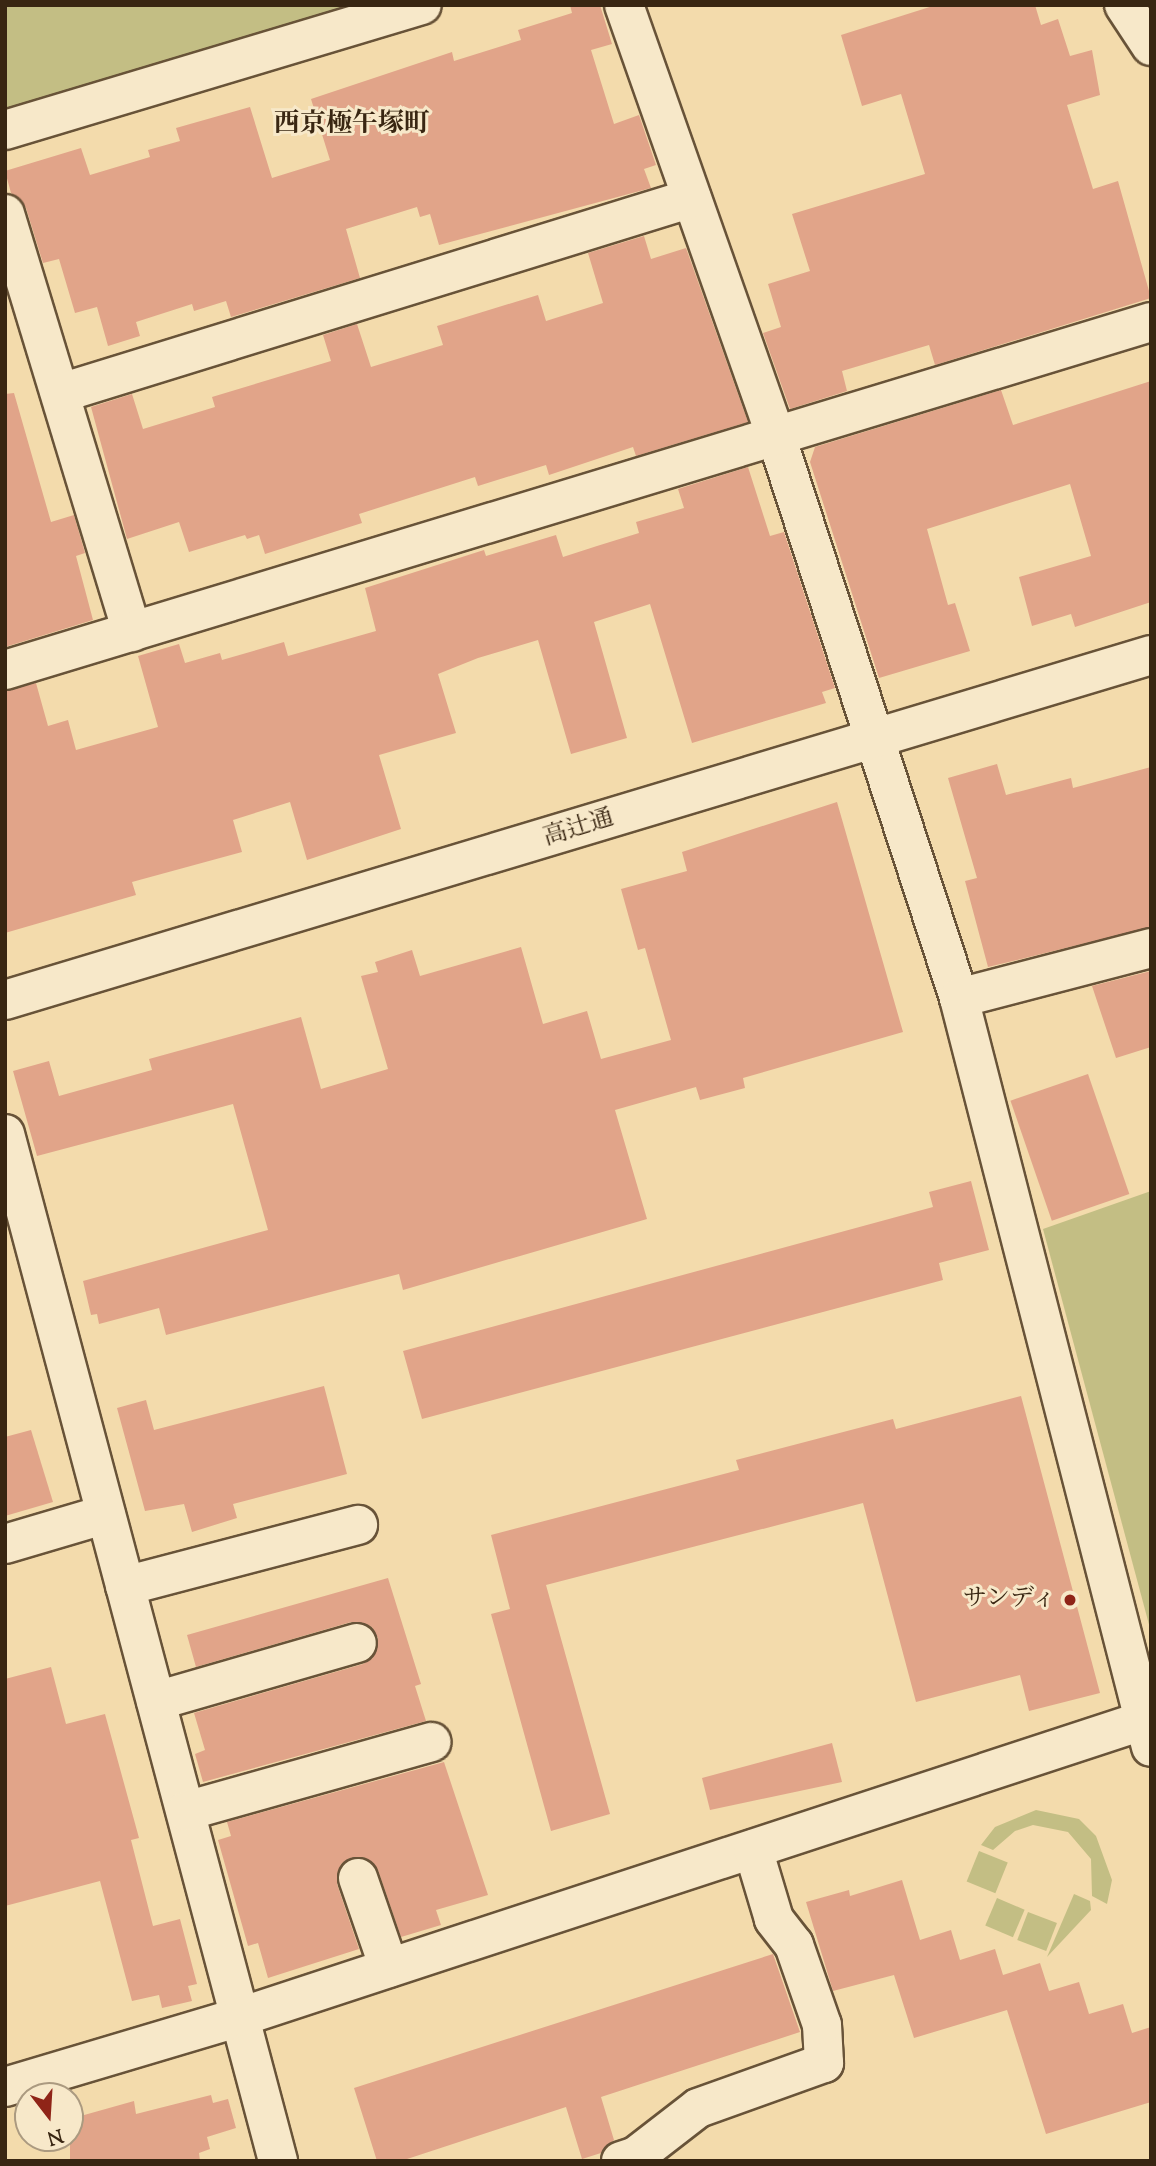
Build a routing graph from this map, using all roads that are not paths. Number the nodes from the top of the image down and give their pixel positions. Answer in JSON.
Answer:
{"nodes":[{"id":1,"x":422,"y":5,"type":"edge"},
{"id":2,"x":624,"y":5,"type":"edge"},
{"id":3,"x":1124,"y":5,"type":"edge"},
{"id":4,"x":1151,"y":46,"type":"edge"},
{"id":5,"x":5,"y":131,"type":"edge"},
{"id":6,"x":692,"y":198,"type":"junction"},
{"id":7,"x":5,"y":214,"type":"edge"},
{"id":8,"x":1151,"y":322,"type":"edge"},
{"id":9,"x":61,"y":393,"type":"junction"},
{"id":10,"x":776,"y":436,"type":"junction"},
{"id":11,"x":132,"y":632,"type":"junction"},
{"id":12,"x":1151,"y":655,"type":"edge"},
{"id":13,"x":5,"y":670,"type":"edge"},
{"id":14,"x":879,"y":740,"type":"junction"},
{"id":15,"x":1151,"y":948,"type":"edge"},
{"id":16,"x":959,"y":998,"type":"junction"},
{"id":17,"x":5,"y":1000,"type":"edge"},
{"id":18,"x":5,"y":1134,"type":"edge"},
{"id":19,"x":106,"y":1514,"type":"junction"},
{"id":20,"x":358,"y":1525,"type":"dead end"},
{"id":21,"x":5,"y":1544,"type":"edge"},
{"id":22,"x":125,"y":1586,"type":"junction"},
{"id":23,"x":356,"y":1643,"type":"dead end"},
{"id":24,"x":156,"y":1701,"type":"junction"},
{"id":25,"x":1148,"y":1729,"type":"edge"},
{"id":26,"x":432,"y":1742,"type":"dead end"},
{"id":27,"x":186,"y":1811,"type":"junction"},
{"id":28,"x":753,"y":1849,"type":"junction"},
{"id":29,"x":358,"y":1878,"type":"dead end"},
{"id":30,"x":389,"y":1968,"type":"junction"},
{"id":31,"x":240,"y":2017,"type":"junction"},
{"id":32,"x":5,"y":2087,"type":"edge"},
{"id":33,"x":278,"y":2161,"type":"edge"},
{"id":34,"x":621,"y":2161,"type":"edge"}],
"edges":[{"from":1,"to":5,"type":"street"},
{"from":2,"to":6,"type":"street"},
{"from":3,"to":4,"type":"street"},
{"from":6,"to":9,"type":"street"},
{"from":6,"to":10,"type":"street"},
{"from":7,"to":9,"type":"street"},
{"from":8,"to":10,"type":"street"},
{"from":9,"to":11,"type":"street"},
{"from":10,"to":11,"type":"street"},
{"from":10,"to":14,"type":"street"},
{"from":11,"to":13,"type":"street"},
{"from":12,"to":14,"type":"street","name":"高辻通"},
{"from":14,"to":16,"type":"street"},
{"from":14,"to":17,"type":"street","name":"高辻通"},
{"from":15,"to":16,"type":"street"},
{"from":16,"to":25,"type":"street"},
{"from":18,"to":19,"type":"street"},
{"from":19,"to":21,"type":"street"},
{"from":19,"to":22,"type":"street"},
{"from":20,"to":22,"type":"street"},
{"from":22,"to":24,"type":"street"},
{"from":23,"to":24,"type":"street"},
{"from":24,"to":27,"type":"street"},
{"from":25,"to":28,"type":"street"},
{"from":26,"to":27,"type":"street"},
{"from":27,"to":31,"type":"street"},
{"from":28,"to":30,"type":"street"},
{"from":28,"to":34,"type":"street"},
{"from":29,"to":30,"type":"street"},
{"from":30,"to":31,"type":"street"},
{"from":31,"to":32,"type":"street"},
{"from":31,"to":33,"type":"street"}]}
